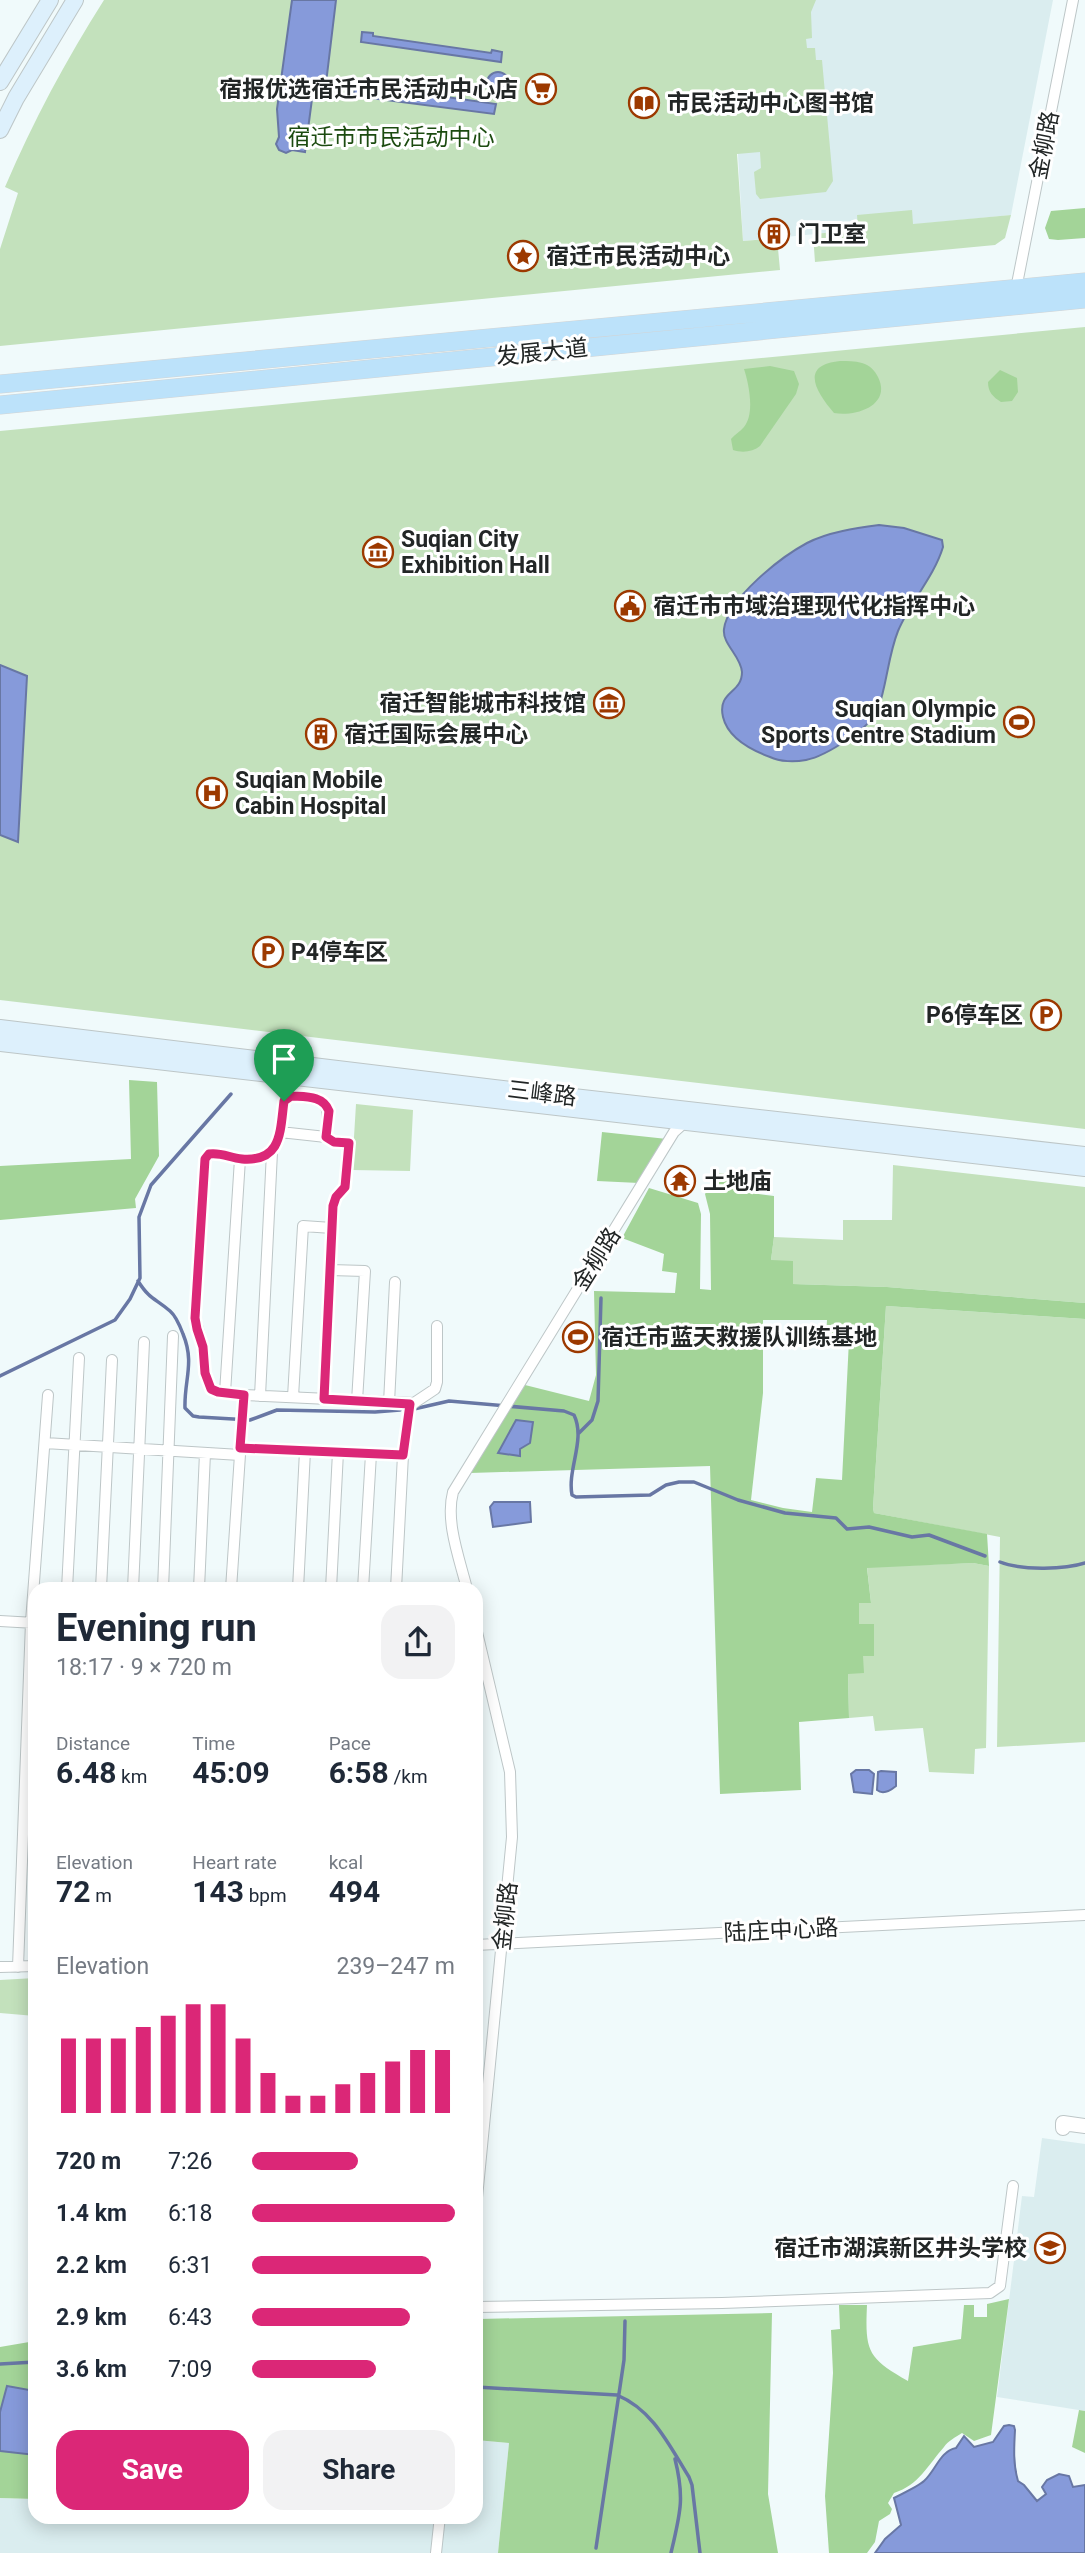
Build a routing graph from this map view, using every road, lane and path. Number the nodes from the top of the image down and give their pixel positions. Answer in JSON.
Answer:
{"nodes":[{"id":1,"x":50,"y":0,"type":"edge"},
{"id":2,"x":75,"y":0,"type":"edge"},
{"id":3,"x":1073,"y":0,"type":"edge"},
{"id":4,"x":0,"y":82,"type":"edge"},
{"id":5,"x":0,"y":130,"type":"edge"},
{"id":6,"x":1085,"y":282,"type":"edge"},
{"id":7,"x":1016,"y":289,"type":"junction"},
{"id":8,"x":1085,"y":299,"type":"edge"},
{"id":9,"x":0,"y":377,"type":"edge"},
{"id":10,"x":74,"y":377,"type":"junction"},
{"id":11,"x":0,"y":384,"type":"edge"},
{"id":12,"x":73,"y":398,"type":"junction"},
{"id":13,"x":0,"y":405,"type":"edge"},
{"id":14,"x":0,"y":413,"type":"edge"},
{"id":15,"x":0,"y":1028,"type":"edge"},
{"id":16,"x":0,"y":1043,"type":"edge"},
{"id":17,"x":298,"y":1070,"type":"junction"},
{"id":18,"x":300,"y":1097,"type":"junction"},
{"id":19,"x":684,"y":1123,"type":"junction"},
{"id":20,"x":280,"y":1132,"type":"junction"},
{"id":21,"x":326,"y":1137,"type":"junction"},
{"id":22,"x":272,"y":1152,"type":"junction"},
{"id":23,"x":1085,"y":1155,"type":"edge"},
{"id":24,"x":240,"y":1159,"type":"junction"},
{"id":25,"x":1085,"y":1168,"type":"edge"},
{"id":26,"x":332,"y":1228,"type":"junction"},
{"id":27,"x":330,"y":1270,"type":"junction"},
{"id":28,"x":395,"y":1282,"type":"dead end"},
{"id":29,"x":437,"y":1326,"type":"dead end"},
{"id":30,"x":173,"y":1336,"type":"dead end"},
{"id":31,"x":145,"y":1342,"type":"dead end"},
{"id":32,"x":79,"y":1359,"type":"dead end"},
{"id":33,"x":112,"y":1360,"type":"dead end"},
{"id":34,"x":225,"y":1393,"type":"junction"},
{"id":35,"x":48,"y":1395,"type":"dead end"},
{"id":36,"x":244,"y":1395,"type":"junction"},
{"id":37,"x":260,"y":1396,"type":"junction"},
{"id":38,"x":293,"y":1398,"type":"junction"},
{"id":39,"x":324,"y":1399,"type":"junction"},
{"id":40,"x":357,"y":1401,"type":"junction"},
{"id":41,"x":389,"y":1403,"type":"junction"},
{"id":42,"x":410,"y":1404,"type":"junction"},
{"id":43,"x":45,"y":1443,"type":"junction"},
{"id":44,"x":75,"y":1445,"type":"junction"},
{"id":45,"x":107,"y":1447,"type":"junction"},
{"id":46,"x":140,"y":1449,"type":"junction"},
{"id":47,"x":168,"y":1451,"type":"junction"},
{"id":48,"x":240,"y":1451,"type":"junction"},
{"id":49,"x":305,"y":1451,"type":"junction"},
{"id":50,"x":338,"y":1452,"type":"junction"},
{"id":51,"x":205,"y":1453,"type":"junction"},
{"id":52,"x":371,"y":1454,"type":"junction"},
{"id":53,"x":403,"y":1455,"type":"junction"},
{"id":54,"x":36,"y":1582,"type":"edge"},
{"id":55,"x":67,"y":1582,"type":"edge"},
{"id":56,"x":101,"y":1582,"type":"edge"},
{"id":57,"x":134,"y":1582,"type":"edge"},
{"id":58,"x":163,"y":1582,"type":"edge"},
{"id":59,"x":199,"y":1582,"type":"edge"},
{"id":60,"x":232,"y":1582,"type":"edge"},
{"id":61,"x":298,"y":1582,"type":"edge"},
{"id":62,"x":331,"y":1582,"type":"edge"},
{"id":63,"x":363,"y":1582,"type":"edge"},
{"id":64,"x":396,"y":1582,"type":"edge"},
{"id":65,"x":465,"y":1582,"type":"edge"},
{"id":66,"x":0,"y":1621,"type":"edge"},
{"id":67,"x":28,"y":1623,"type":"edge"},
{"id":68,"x":483,"y":1658,"type":"edge"},
{"id":69,"x":28,"y":1738,"type":"edge"},
{"id":70,"x":1085,"y":1915,"type":"edge"},
{"id":71,"x":502,"y":1943,"type":"junction"},
{"id":72,"x":483,"y":1944,"type":"edge"},
{"id":73,"x":28,"y":1966,"type":"edge"},
{"id":74,"x":18,"y":1967,"type":"junction"},
{"id":75,"x":0,"y":1968,"type":"edge"},
{"id":76,"x":483,"y":2137,"type":"edge"},
{"id":77,"x":1013,"y":2186,"type":"dead end"},
{"id":78,"x":483,"y":2307,"type":"edge"},
{"id":79,"x":439,"y":2524,"type":"edge"},
{"id":80,"x":436,"y":2553,"type":"edge"}],
"edges":[{"from":1,"to":4,"type":"main road"},
{"from":2,"to":5,"type":"main road"},
{"from":3,"to":7,"type":"street","name":"金柳路"},
{"from":6,"to":7,"type":"main road","name":"发展大道"},
{"from":7,"to":10,"type":"main road","name":"发展大道"},
{"from":8,"to":12,"type":"main road","name":"发展大道"},
{"from":9,"to":10,"type":"main road"},
{"from":10,"to":11,"type":"main road","name":"发展大道"},
{"from":12,"to":13,"type":"main road","name":"发展大道"},
{"from":12,"to":14,"type":"main road"},
{"from":15,"to":17,"type":"main road","name":"三峰路"},
{"from":16,"to":17,"type":"main road","name":"三峰路"},
{"from":17,"to":18,"type":"street"},
{"from":17,"to":19,"type":"main road","name":"三峰路"},
{"from":17,"to":23,"type":"main road","name":"三峰路"},
{"from":18,"to":20,"type":"street"},
{"from":18,"to":21,"type":"street"},
{"from":19,"to":25,"type":"main road","name":"三峰路"},
{"from":19,"to":65,"type":"street","name":"金柳路"},
{"from":20,"to":21,"type":"street"},
{"from":20,"to":22,"type":"street"},
{"from":21,"to":26,"type":"street"},
{"from":22,"to":24,"type":"street"},
{"from":22,"to":37,"type":"street"},
{"from":24,"to":34,"type":"street"},
{"from":24,"to":34,"type":"street"},
{"from":26,"to":27,"type":"street"},
{"from":26,"to":38,"type":"street"},
{"from":27,"to":39,"type":"street"},
{"from":27,"to":40,"type":"street"},
{"from":28,"to":41,"type":"street"},
{"from":29,"to":42,"type":"street"},
{"from":30,"to":47,"type":"street"},
{"from":31,"to":46,"type":"street"},
{"from":32,"to":44,"type":"street"},
{"from":33,"to":45,"type":"street"},
{"from":34,"to":36,"type":"street"},
{"from":35,"to":43,"type":"street"},
{"from":36,"to":37,"type":"street"},
{"from":36,"to":48,"type":"street"},
{"from":37,"to":38,"type":"street"},
{"from":38,"to":39,"type":"street"},
{"from":39,"to":40,"type":"street"},
{"from":40,"to":41,"type":"street"},
{"from":41,"to":42,"type":"street"},
{"from":42,"to":53,"type":"street"},
{"from":43,"to":44,"type":"street"},
{"from":43,"to":54,"type":"street"},
{"from":44,"to":45,"type":"street"},
{"from":44,"to":55,"type":"street"},
{"from":45,"to":46,"type":"street"},
{"from":45,"to":56,"type":"street"},
{"from":46,"to":47,"type":"street"},
{"from":46,"to":57,"type":"street"},
{"from":47,"to":51,"type":"street"},
{"from":47,"to":58,"type":"street"},
{"from":48,"to":49,"type":"street"},
{"from":48,"to":51,"type":"street"},
{"from":48,"to":60,"type":"street"},
{"from":49,"to":50,"type":"street"},
{"from":49,"to":61,"type":"street"},
{"from":50,"to":52,"type":"street"},
{"from":50,"to":62,"type":"street"},
{"from":51,"to":59,"type":"street"},
{"from":52,"to":53,"type":"street"},
{"from":52,"to":63,"type":"street"},
{"from":53,"to":64,"type":"street"},
{"from":66,"to":67,"type":"street"},
{"from":68,"to":71,"type":"street","name":"金柳路"},
{"from":69,"to":74,"type":"street"},
{"from":70,"to":71,"type":"street","name":"陆庄中心路"},
{"from":71,"to":72,"type":"street","name":"陆庄中心路"},
{"from":71,"to":76,"type":"street","name":"金柳路"},
{"from":73,"to":74,"type":"street"},
{"from":74,"to":75,"type":"street"},
{"from":77,"to":78,"type":"street"},
{"from":79,"to":80,"type":"street"}]}
